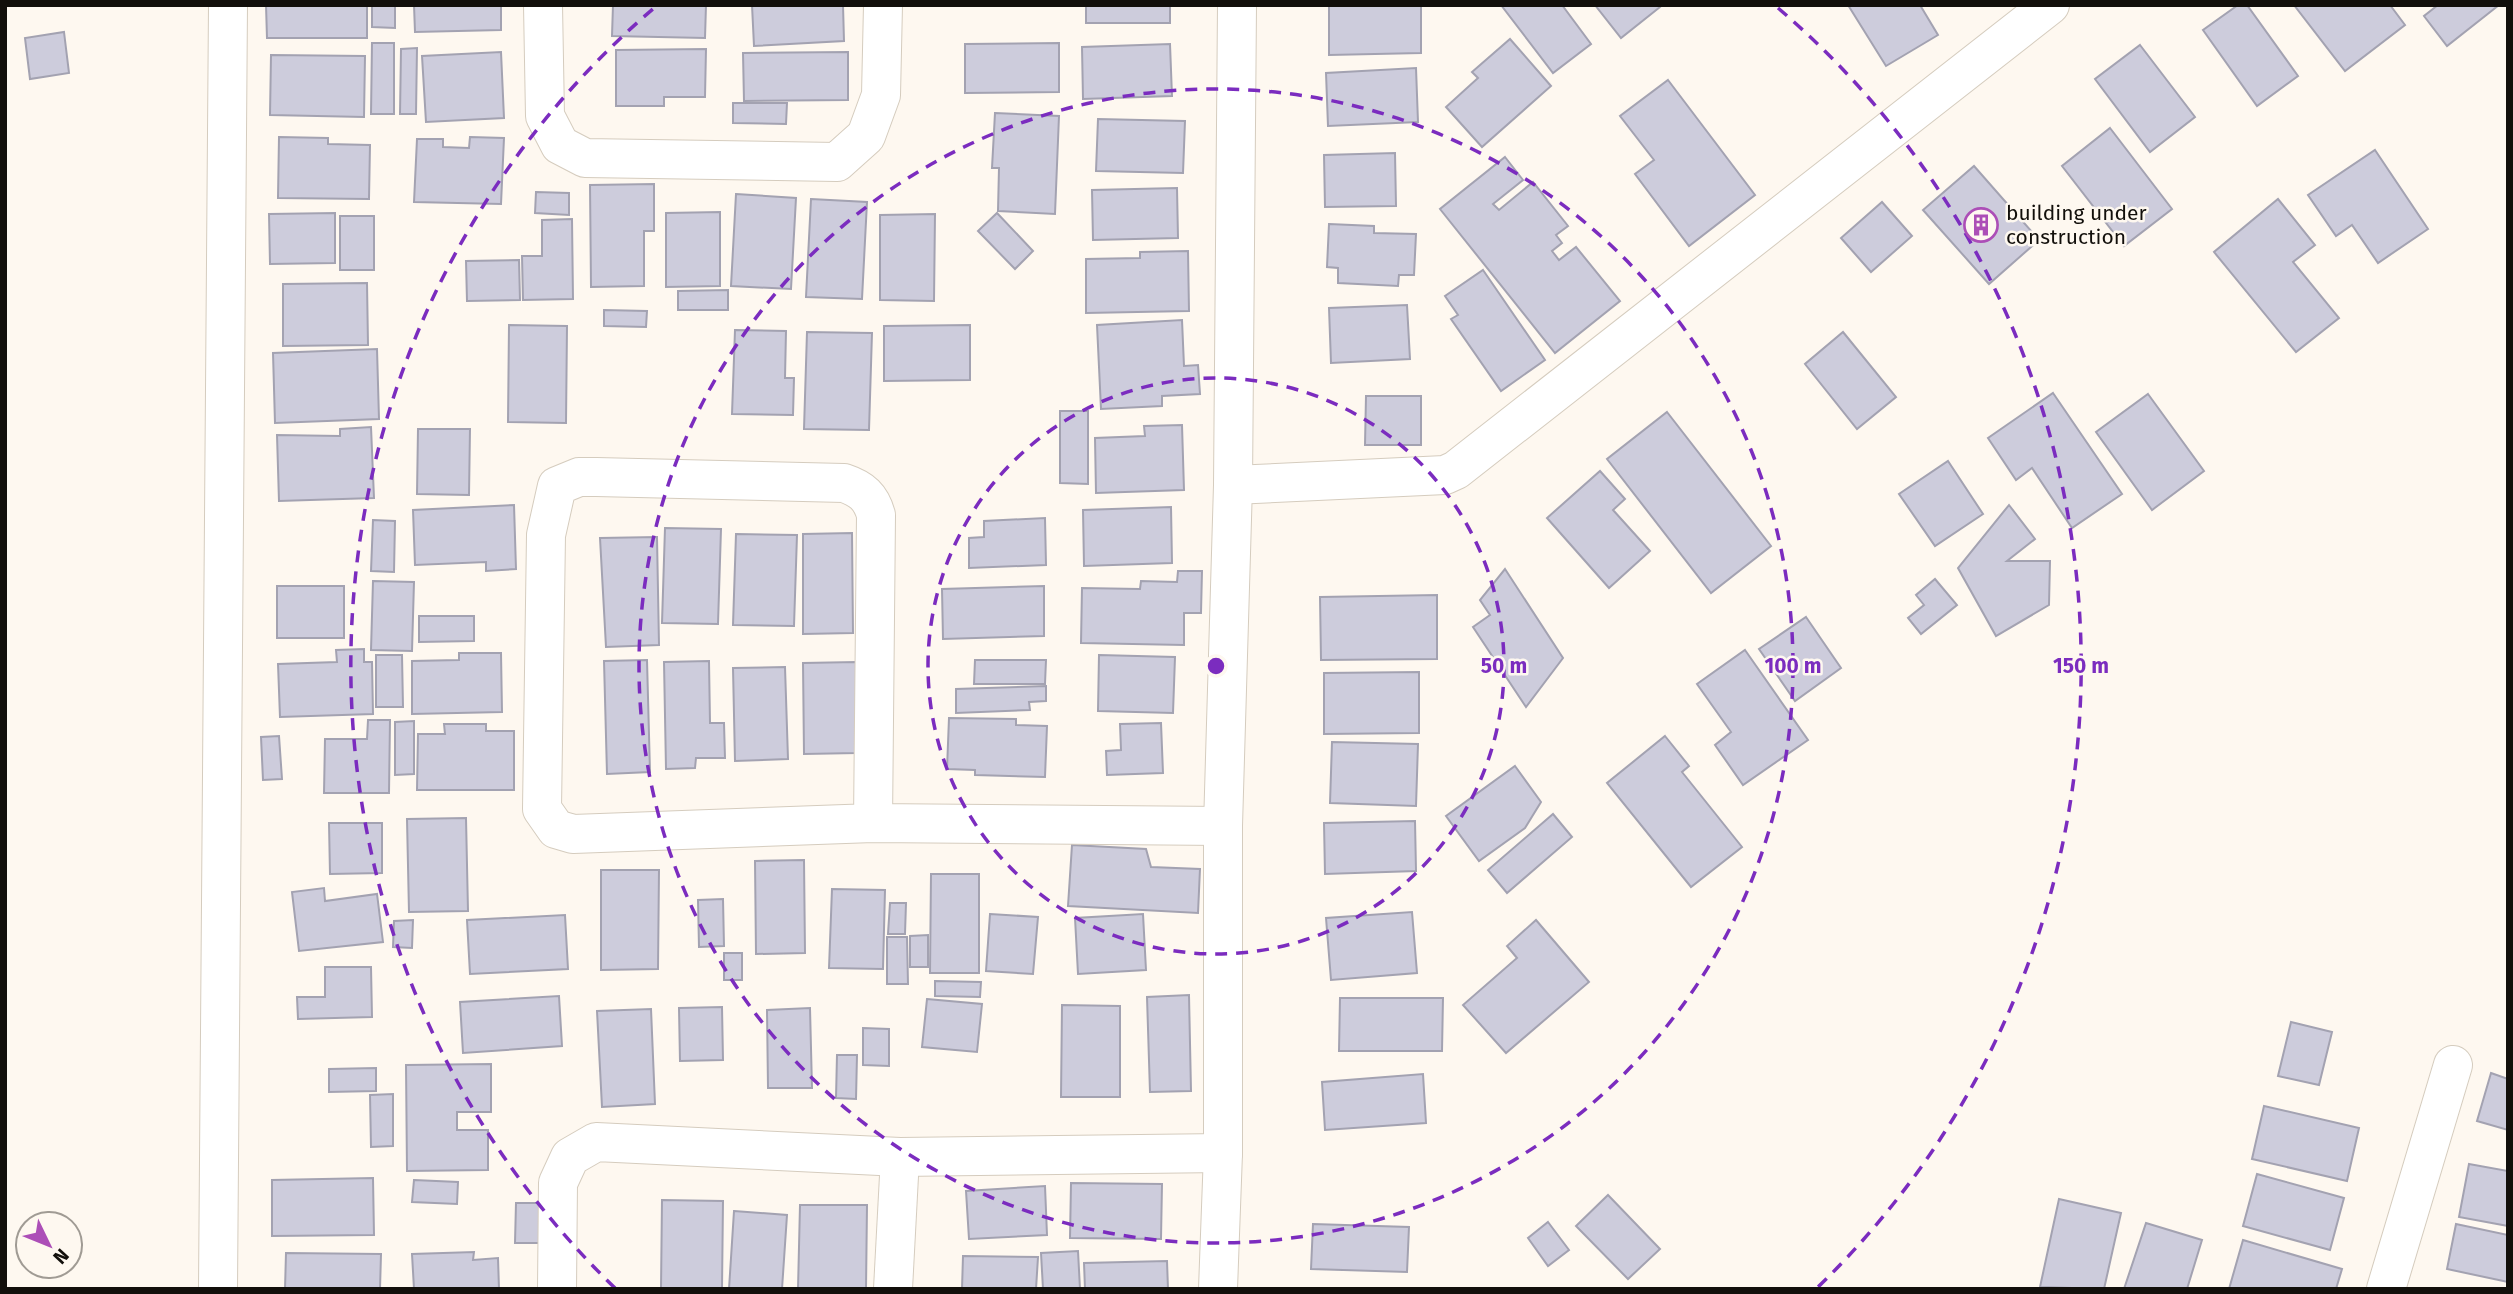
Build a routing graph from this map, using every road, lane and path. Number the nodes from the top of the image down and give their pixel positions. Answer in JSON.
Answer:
{"nodes":[{"id":1,"x":228,"y":5,"type":"edge"},
{"id":2,"x":543,"y":5,"type":"edge"},
{"id":3,"x":883,"y":5,"type":"edge"},
{"id":4,"x":1237,"y":5,"type":"edge"},
{"id":5,"x":2050,"y":5,"type":"edge"},
{"id":6,"x":1233,"y":485,"type":"junction"},
{"id":7,"x":873,"y":823,"type":"junction"},
{"id":8,"x":1223,"y":826,"type":"junction"},
{"id":9,"x":2453,"y":1065,"type":"dead end"},
{"id":10,"x":1223,"y":1153,"type":"junction"},
{"id":11,"x":900,"y":1157,"type":"junction"},
{"id":12,"x":218,"y":1289,"type":"edge"},
{"id":13,"x":557,"y":1289,"type":"edge"},
{"id":14,"x":892,"y":1289,"type":"edge"},
{"id":15,"x":1218,"y":1289,"type":"edge"},
{"id":16,"x":2386,"y":1289,"type":"edge"}],
"edges":[{"from":1,"to":12,"type":"street"},
{"from":2,"to":3,"type":"street"},
{"from":4,"to":6,"type":"street"},
{"from":5,"to":6,"type":"street"},
{"from":6,"to":8,"type":"street"},
{"from":7,"to":7,"type":"street"},
{"from":7,"to":8,"type":"street"},
{"from":8,"to":10,"type":"street"},
{"from":9,"to":16,"type":"street"},
{"from":10,"to":11,"type":"street"},
{"from":10,"to":15,"type":"street"},
{"from":11,"to":13,"type":"street"},
{"from":11,"to":14,"type":"street"}]}
